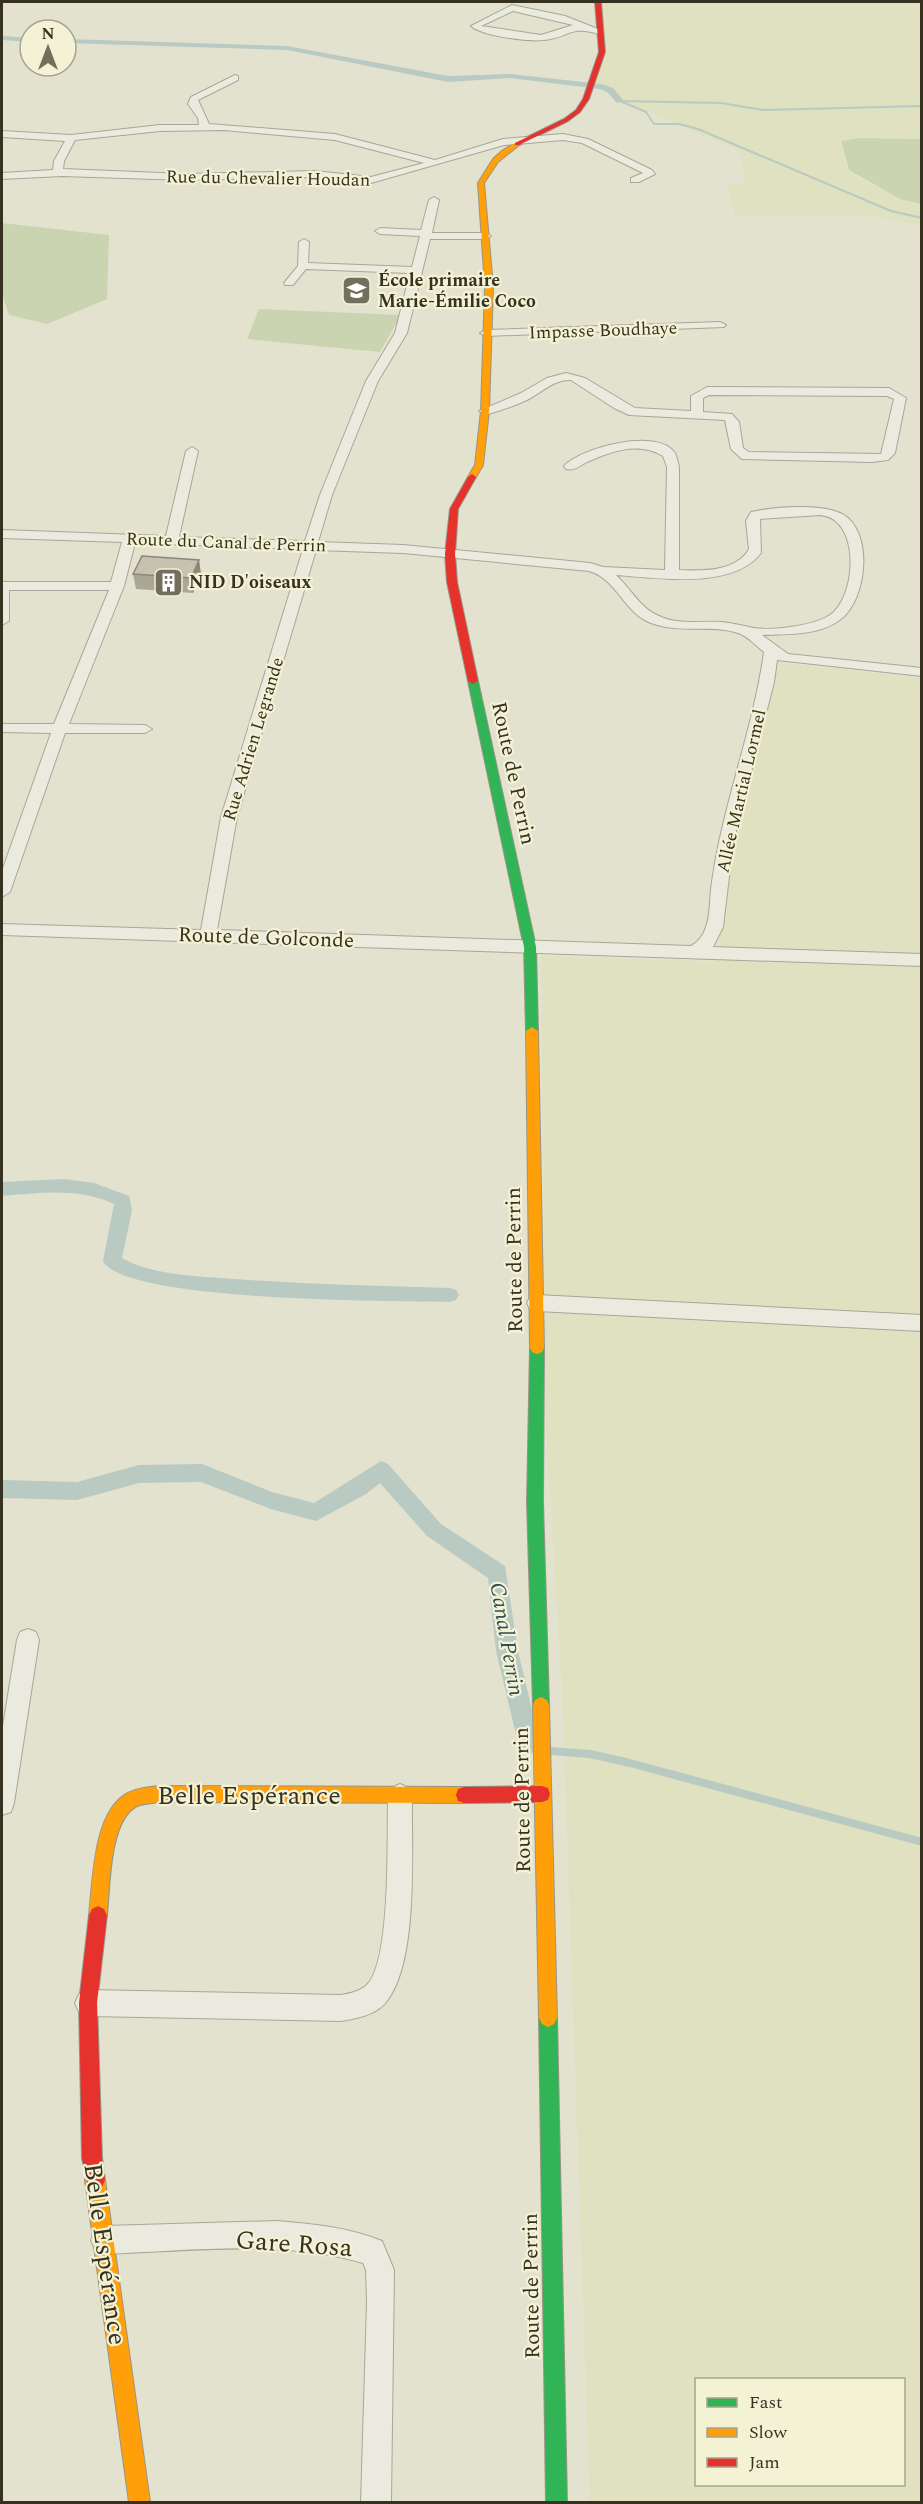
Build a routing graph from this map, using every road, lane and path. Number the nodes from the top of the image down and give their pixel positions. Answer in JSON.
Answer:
{"nodes":[{"id":1,"x":598,"y":2,"type":"edge"},
{"id":2,"x":583,"y":26,"type":"junction"},
{"id":3,"x":599,"y":31,"type":"junction"},
{"id":4,"x":235,"y":78,"type":"dead end"},
{"id":5,"x":204,"y":126,"type":"junction"},
{"id":6,"x":2,"y":134,"type":"edge"},
{"id":7,"x":71,"y":138,"type":"junction"},
{"id":8,"x":524,"y":138,"type":"junction"},
{"id":9,"x":436,"y":163,"type":"junction"},
{"id":10,"x":62,"y":173,"type":"junction"},
{"id":11,"x":2,"y":176,"type":"edge"},
{"id":12,"x":636,"y":180,"type":"dead end"},
{"id":13,"x":434,"y":200,"type":"dead end"},
{"id":14,"x":380,"y":231,"type":"dead end"},
{"id":15,"x":426,"y":234,"type":"junction"},
{"id":16,"x":486,"y":236,"type":"junction"},
{"id":17,"x":304,"y":242,"type":"dead end"},
{"id":18,"x":303,"y":266,"type":"junction"},
{"id":19,"x":416,"y":270,"type":"junction"},
{"id":20,"x":289,"y":283,"type":"dead end"},
{"id":21,"x":720,"y":326,"type":"dead end"},
{"id":22,"x":486,"y":333,"type":"junction"},
{"id":23,"x":485,"y":411,"type":"junction"},
{"id":24,"x":697,"y":415,"type":"junction"},
{"id":25,"x":192,"y":451,"type":"dead end"},
{"id":26,"x":570,"y":466,"type":"dead end"},
{"id":27,"x":2,"y":534,"type":"edge"},
{"id":28,"x":130,"y":538,"type":"junction"},
{"id":29,"x":172,"y":539,"type":"junction"},
{"id":30,"x":312,"y":545,"type":"junction"},
{"id":31,"x":450,"y":554,"type":"junction"},
{"id":32,"x":604,"y":570,"type":"junction"},
{"id":33,"x":672,"y":575,"type":"junction"},
{"id":34,"x":117,"y":586,"type":"junction"},
{"id":35,"x":2,"y":587,"type":"edge"},
{"id":36,"x":2,"y":621,"type":"edge"},
{"id":37,"x":750,"y":632,"type":"junction"},
{"id":38,"x":771,"y":652,"type":"junction"},
{"id":39,"x":921,"y":672,"type":"edge"},
{"id":40,"x":2,"y":728,"type":"edge"},
{"id":41,"x":145,"y":729,"type":"dead end"},
{"id":42,"x":59,"y":730,"type":"junction"},
{"id":43,"x":2,"y":892,"type":"edge"},
{"id":44,"x":2,"y":930,"type":"edge"},
{"id":45,"x":208,"y":936,"type":"junction"},
{"id":46,"x":530,"y":947,"type":"junction"},
{"id":47,"x":690,"y":954,"type":"junction"},
{"id":48,"x":921,"y":960,"type":"edge"},
{"id":49,"x":537,"y":1303,"type":"junction"},
{"id":50,"x":921,"y":1323,"type":"edge"},
{"id":51,"x":28,"y":1640,"type":"dead end"},
{"id":52,"x":6,"y":1744,"type":"edge"},
{"id":53,"x":542,"y":1794,"type":"junction"},
{"id":54,"x":400,"y":1796,"type":"junction"},
{"id":55,"x":2,"y":1803,"type":"edge"},
{"id":56,"x":88,"y":2003,"type":"junction"},
{"id":57,"x":105,"y":2240,"type":"junction"},
{"id":58,"x":140,"y":2502,"type":"edge"},
{"id":59,"x":376,"y":2502,"type":"edge"},
{"id":60,"x":557,"y":2502,"type":"edge"}],
"edges":[{"from":1,"to":3,"type":"main road","name":"Route de Perrin"},
{"from":2,"to":2,"type":"street"},
{"from":2,"to":3,"type":"street"},
{"from":3,"to":8,"type":"main road","name":"Route de Perrin"},
{"from":4,"to":5,"type":"street"},
{"from":5,"to":7,"type":"street","name":"Rue du Chevalier Houdan"},
{"from":5,"to":9,"type":"street","name":"Rue du Chevalier Houdan"},
{"from":6,"to":7,"type":"street","name":"Rue du Chevalier Houdan"},
{"from":7,"to":10,"type":"street"},
{"from":8,"to":9,"type":"street","name":"Rue du Chevalier Houdan"},
{"from":8,"to":12,"type":"street","name":"Rue du Chevalier Houdan"},
{"from":8,"to":16,"type":"main road","name":"Route de Perrin"},
{"from":9,"to":10,"type":"street","name":"Rue du Chevalier Houdan"},
{"from":10,"to":11,"type":"street","name":"Rue du Chevalier Houdan"},
{"from":13,"to":15,"type":"street","name":"Rue Adrien Legrande"},
{"from":14,"to":15,"type":"street"},
{"from":15,"to":16,"type":"street"},
{"from":15,"to":19,"type":"street","name":"Rue Adrien Legrande"},
{"from":16,"to":22,"type":"main road","name":"Route de Perrin"},
{"from":17,"to":18,"type":"street"},
{"from":18,"to":19,"type":"street"},
{"from":18,"to":20,"type":"street"},
{"from":19,"to":30,"type":"street","name":"Rue Adrien Legrande"},
{"from":21,"to":22,"type":"street","name":"Impasse Boudhaye"},
{"from":22,"to":23,"type":"main road","name":"Route de Perrin"},
{"from":23,"to":24,"type":"street"},
{"from":23,"to":31,"type":"main road","name":"Route de Perrin"},
{"from":24,"to":24,"type":"street"},
{"from":25,"to":29,"type":"street"},
{"from":26,"to":33,"type":"street"},
{"from":27,"to":28,"type":"street","name":"Route du Canal de Perrin"},
{"from":28,"to":29,"type":"street","name":"Route du Canal de Perrin"},
{"from":28,"to":34,"type":"street"},
{"from":29,"to":30,"type":"street","name":"Route du Canal de Perrin"},
{"from":30,"to":31,"type":"street","name":"Route du Canal de Perrin"},
{"from":30,"to":45,"type":"street","name":"Rue Adrien Legrande"},
{"from":31,"to":32,"type":"street","name":"Route du Canal de Perrin"},
{"from":31,"to":46,"type":"main road","name":"Route de Perrin"},
{"from":32,"to":33,"type":"street","name":"Route du Canal de Perrin"},
{"from":32,"to":37,"type":"street"},
{"from":33,"to":37,"type":"street","name":"Route du Canal de Perrin"},
{"from":34,"to":35,"type":"street"},
{"from":34,"to":42,"type":"street"},
{"from":35,"to":36,"type":"street"},
{"from":37,"to":38,"type":"street"},
{"from":38,"to":39,"type":"street"},
{"from":38,"to":47,"type":"street","name":"Allée Martial Lormel"},
{"from":40,"to":42,"type":"street"},
{"from":41,"to":42,"type":"street"},
{"from":42,"to":43,"type":"street"},
{"from":44,"to":45,"type":"street","name":"Route de Golconde"},
{"from":45,"to":46,"type":"street","name":"Route de Golconde"},
{"from":46,"to":47,"type":"street","name":"Route de Golconde"},
{"from":46,"to":49,"type":"main road","name":"Route de Perrin"},
{"from":47,"to":48,"type":"street","name":"Route de Golconde"},
{"from":49,"to":50,"type":"street"},
{"from":49,"to":53,"type":"main road","name":"Route de Perrin"},
{"from":51,"to":52,"type":"street"},
{"from":52,"to":55,"type":"street"},
{"from":53,"to":54,"type":"main road","name":"Belle Espérance"},
{"from":53,"to":60,"type":"main road","name":"Route de Perrin"},
{"from":54,"to":56,"type":"main road","name":"Belle Espérance"},
{"from":54,"to":56,"type":"street"},
{"from":56,"to":57,"type":"main road","name":"Belle Espérance"},
{"from":57,"to":58,"type":"main road","name":"Belle Espérance"},
{"from":57,"to":59,"type":"street","name":"Gare Rosa"}]}
